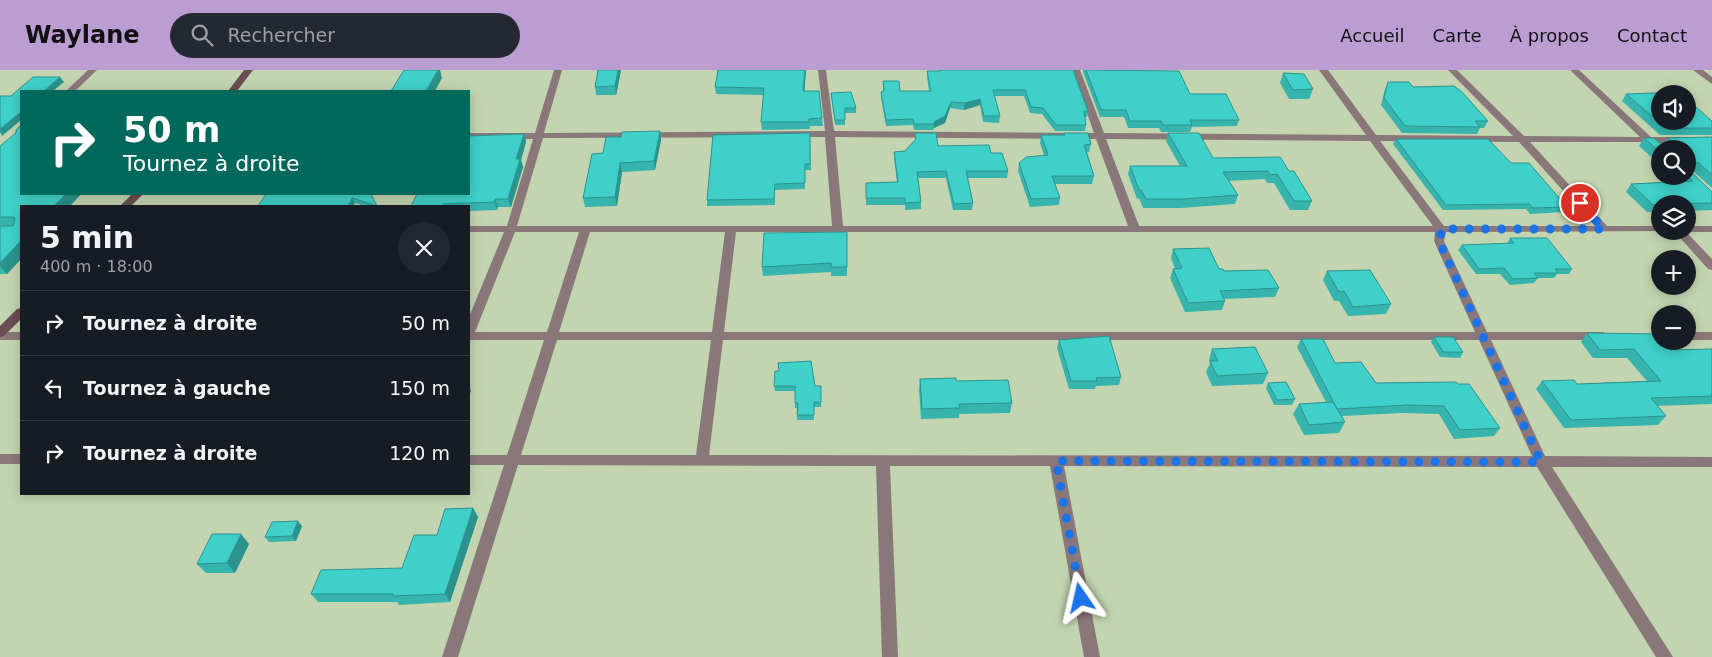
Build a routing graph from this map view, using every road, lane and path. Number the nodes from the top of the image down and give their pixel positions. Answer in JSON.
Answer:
{"nodes":[{"id":1,"x":93,"y":70,"type":"edge"},
{"id":2,"x":249,"y":70,"type":"edge"},
{"id":3,"x":558,"y":70,"type":"edge"},
{"id":4,"x":822,"y":70,"type":"edge"},
{"id":5,"x":1076,"y":70,"type":"edge"},
{"id":6,"x":1322,"y":70,"type":"edge"},
{"id":7,"x":1452,"y":70,"type":"edge"},
{"id":8,"x":1574,"y":70,"type":"edge"},
{"id":9,"x":1697,"y":70,"type":"edge"},
{"id":10,"x":1705,"y":70,"type":"edge"},
{"id":11,"x":1712,"y":70,"type":"edge"},
{"id":12,"x":1712,"y":81,"type":"edge"},
{"id":13,"x":71,"y":90,"type":"edge"},
{"id":14,"x":233,"y":90,"type":"edge"},
{"id":15,"x":830,"y":134,"type":"junction"},
{"id":16,"x":538,"y":135,"type":"junction"},
{"id":17,"x":470,"y":136,"type":"edge"},
{"id":18,"x":1100,"y":136,"type":"junction"},
{"id":19,"x":1375,"y":138,"type":"junction"},
{"id":20,"x":1522,"y":139,"type":"junction"},
{"id":21,"x":1648,"y":139,"type":"junction"},
{"id":22,"x":1712,"y":140,"type":"edge"},
{"id":23,"x":1651,"y":142,"type":"edge"},
{"id":24,"x":137,"y":195,"type":"edge"},
{"id":25,"x":127,"y":205,"type":"edge"},
{"id":26,"x":470,"y":228,"type":"edge"},
{"id":27,"x":511,"y":228,"type":"junction"},
{"id":28,"x":586,"y":228,"type":"junction"},
{"id":29,"x":731,"y":228,"type":"junction"},
{"id":30,"x":838,"y":228,"type":"junction"},
{"id":31,"x":1134,"y":228,"type":"junction"},
{"id":32,"x":1442,"y":229,"type":"junction"},
{"id":33,"x":1604,"y":229,"type":"junction"},
{"id":34,"x":1651,"y":229,"type":"edge"},
{"id":35,"x":1696,"y":229,"type":"edge"},
{"id":36,"x":1712,"y":229,"type":"edge"},
{"id":37,"x":1687,"y":240,"type":"edge"},
{"id":38,"x":1712,"y":266,"type":"edge"},
{"id":39,"x":20,"y":313,"type":"edge"},
{"id":40,"x":470,"y":329,"type":"edge"},
{"id":41,"x":0,"y":334,"type":"edge"},
{"id":42,"x":20,"y":336,"type":"edge"},
{"id":43,"x":470,"y":336,"type":"edge"},
{"id":44,"x":552,"y":336,"type":"junction"},
{"id":45,"x":718,"y":336,"type":"junction"},
{"id":46,"x":1483,"y":336,"type":"junction"},
{"id":47,"x":1611,"y":336,"type":"edge"},
{"id":48,"x":1696,"y":336,"type":"edge"},
{"id":49,"x":1712,"y":336,"type":"edge"},
{"id":50,"x":0,"y":459,"type":"edge"},
{"id":51,"x":20,"y":459,"type":"edge"},
{"id":52,"x":470,"y":460,"type":"edge"},
{"id":53,"x":513,"y":460,"type":"junction"},
{"id":54,"x":702,"y":460,"type":"junction"},
{"id":55,"x":882,"y":460,"type":"junction"},
{"id":56,"x":1056,"y":461,"type":"junction"},
{"id":57,"x":1541,"y":462,"type":"junction"},
{"id":58,"x":1712,"y":462,"type":"edge"},
{"id":59,"x":450,"y":657,"type":"edge"},
{"id":60,"x":890,"y":657,"type":"edge"},
{"id":61,"x":1092,"y":657,"type":"edge"},
{"id":62,"x":1665,"y":657,"type":"edge"}],
"edges":[{"from":1,"to":13,"type":"street"},
{"from":2,"to":14,"type":"main road"},
{"from":3,"to":16,"type":"street"},
{"from":4,"to":15,"type":"street"},
{"from":5,"to":18,"type":"street"},
{"from":6,"to":19,"type":"street"},
{"from":7,"to":20,"type":"street"},
{"from":8,"to":21,"type":"street"},
{"from":9,"to":12,"type":"street"},
{"from":10,"to":11,"type":"street"},
{"from":15,"to":16,"type":"street"},
{"from":15,"to":18,"type":"street"},
{"from":15,"to":30,"type":"street"},
{"from":16,"to":17,"type":"street"},
{"from":16,"to":27,"type":"street"},
{"from":18,"to":19,"type":"street"},
{"from":18,"to":31,"type":"street"},
{"from":19,"to":20,"type":"street"},
{"from":19,"to":32,"type":"street"},
{"from":20,"to":21,"type":"street"},
{"from":20,"to":33,"type":"street"},
{"from":21,"to":22,"type":"street"},
{"from":21,"to":23,"type":"street"},
{"from":24,"to":25,"type":"main road"},
{"from":26,"to":27,"type":"street"},
{"from":27,"to":28,"type":"street"},
{"from":27,"to":40,"type":"street"},
{"from":28,"to":29,"type":"street"},
{"from":28,"to":44,"type":"street"},
{"from":29,"to":30,"type":"street"},
{"from":29,"to":45,"type":"street"},
{"from":30,"to":31,"type":"street"},
{"from":31,"to":32,"type":"street"},
{"from":32,"to":33,"type":"street"},
{"from":32,"to":46,"type":"street"},
{"from":33,"to":34,"type":"street"},
{"from":35,"to":36,"type":"street"},
{"from":37,"to":38,"type":"street"},
{"from":39,"to":41,"type":"main road"},
{"from":41,"to":42,"type":"street"},
{"from":43,"to":44,"type":"street"},
{"from":44,"to":45,"type":"street"},
{"from":44,"to":53,"type":"street"},
{"from":45,"to":46,"type":"street"},
{"from":45,"to":54,"type":"street"},
{"from":46,"to":47,"type":"street"},
{"from":46,"to":57,"type":"street"},
{"from":48,"to":49,"type":"street"},
{"from":50,"to":51,"type":"street"},
{"from":52,"to":53,"type":"street"},
{"from":53,"to":54,"type":"street"},
{"from":53,"to":59,"type":"street"},
{"from":54,"to":55,"type":"street"},
{"from":55,"to":56,"type":"street"},
{"from":55,"to":60,"type":"street"},
{"from":56,"to":57,"type":"street"},
{"from":56,"to":61,"type":"street"},
{"from":57,"to":58,"type":"street"},
{"from":57,"to":62,"type":"street"}]}
